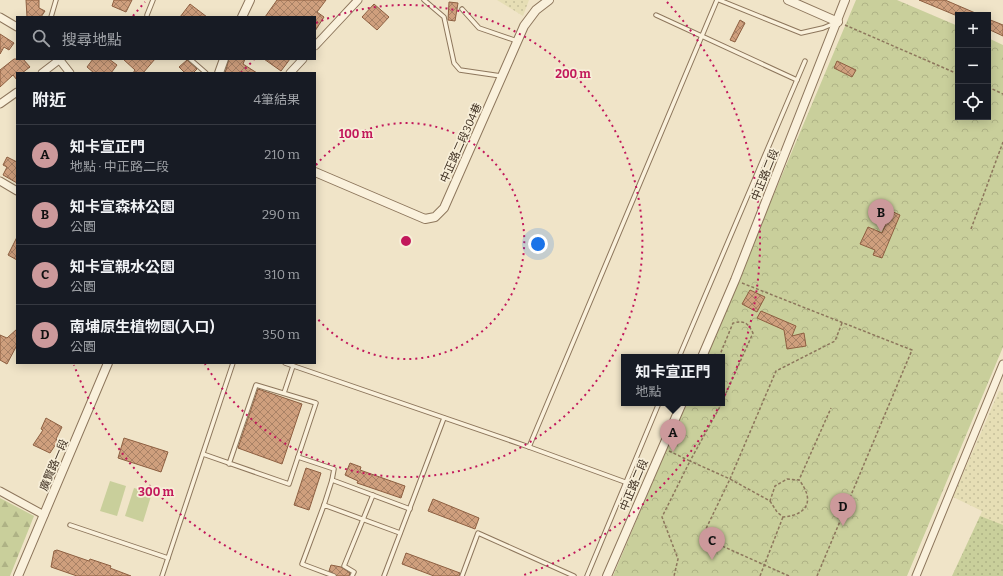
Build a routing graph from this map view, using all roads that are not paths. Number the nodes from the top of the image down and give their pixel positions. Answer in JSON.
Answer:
{"nodes":[{"id":1,"x":56,"y":0,"type":"edge"},
{"id":2,"x":153,"y":0,"type":"edge"},
{"id":3,"x":250,"y":0,"type":"edge"},
{"id":4,"x":358,"y":0,"type":"edge"},
{"id":5,"x":424,"y":0,"type":"edge"},
{"id":6,"x":549,"y":0,"type":"edge"},
{"id":7,"x":718,"y":0,"type":"edge"},
{"id":8,"x":788,"y":0,"type":"edge"},
{"id":9,"x":845,"y":0,"type":"edge"},
{"id":10,"x":462,"y":9,"type":"dead end"},
{"id":11,"x":656,"y":15,"type":"dead end"},
{"id":12,"x":52,"y":16,"type":"edge"},
{"id":13,"x":146,"y":16,"type":"edge"},
{"id":14,"x":242,"y":16,"type":"edge"},
{"id":15,"x":0,"y":17,"type":"edge"},
{"id":16,"x":838,"y":22,"type":"junction"},
{"id":17,"x":16,"y":26,"type":"edge"},
{"id":18,"x":702,"y":38,"type":"junction"},
{"id":19,"x":517,"y":41,"type":"junction"},
{"id":20,"x":316,"y":45,"type":"edge"},
{"id":21,"x":58,"y":60,"type":"edge"},
{"id":22,"x":60,"y":60,"type":"edge"},
{"id":23,"x":191,"y":60,"type":"edge"},
{"id":24,"x":224,"y":60,"type":"edge"},
{"id":25,"x":302,"y":60,"type":"edge"},
{"id":26,"x":805,"y":61,"type":"dead end"},
{"id":27,"x":43,"y":72,"type":"edge"},
{"id":28,"x":69,"y":72,"type":"edge"},
{"id":29,"x":205,"y":72,"type":"edge"},
{"id":30,"x":219,"y":72,"type":"edge"},
{"id":31,"x":291,"y":72,"type":"edge"},
{"id":32,"x":502,"y":77,"type":"junction"},
{"id":33,"x":797,"y":80,"type":"junction"},
{"id":34,"x":16,"y":93,"type":"edge"},
{"id":35,"x":0,"y":104,"type":"edge"},
{"id":36,"x":316,"y":172,"type":"edge"},
{"id":37,"x":0,"y":181,"type":"edge"},
{"id":38,"x":16,"y":190,"type":"edge"},
{"id":39,"x":680,"y":354,"type":"edge"},
{"id":40,"x":703,"y":354,"type":"edge"},
{"id":41,"x":108,"y":364,"type":"edge"},
{"id":42,"x":233,"y":364,"type":"edge"},
{"id":43,"x":288,"y":364,"type":"edge"},
{"id":44,"x":1003,"y":364,"type":"edge"},
{"id":45,"x":293,"y":366,"type":"junction"},
{"id":46,"x":1000,"y":382,"type":"edge"},
{"id":47,"x":284,"y":393,"type":"junction"},
{"id":48,"x":658,"y":406,"type":"edge"},
{"id":49,"x":681,"y":406,"type":"edge"},
{"id":50,"x":444,"y":418,"type":"junction"},
{"id":51,"x":529,"y":447,"type":"junction"},
{"id":52,"x":203,"y":454,"type":"junction"},
{"id":53,"x":298,"y":457,"type":"junction"},
{"id":54,"x":229,"y":464,"type":"junction"},
{"id":55,"x":332,"y":480,"type":"junction"},
{"id":56,"x":626,"y":482,"type":"junction"},
{"id":57,"x":0,"y":491,"type":"edge"},
{"id":58,"x":373,"y":495,"type":"junction"},
{"id":59,"x":324,"y":505,"type":"junction"},
{"id":60,"x":410,"y":509,"type":"junction"},
{"id":61,"x":44,"y":515,"type":"junction"},
{"id":62,"x":364,"y":520,"type":"junction"},
{"id":63,"x":70,"y":524,"type":"dead end"},
{"id":64,"x":400,"y":533,"type":"junction"},
{"id":65,"x":168,"y":558,"type":"junction"},
{"id":66,"x":18,"y":576,"type":"edge"},
{"id":67,"x":162,"y":576,"type":"edge"},
{"id":68,"x":334,"y":576,"type":"edge"},
{"id":69,"x":352,"y":576,"type":"edge"},
{"id":70,"x":384,"y":576,"type":"edge"},
{"id":71,"x":462,"y":576,"type":"edge"},
{"id":72,"x":574,"y":576,"type":"edge"},
{"id":73,"x":587,"y":576,"type":"edge"},
{"id":74,"x":607,"y":576,"type":"edge"},
{"id":75,"x":916,"y":576,"type":"edge"}],
"edges":[{"from":1,"to":12,"type":"lane"},
{"from":2,"to":13,"type":"lane"},
{"from":3,"to":14,"type":"street"},
{"from":4,"to":20,"type":"street"},
{"from":5,"to":32,"type":"lane"},
{"from":6,"to":19,"type":"street","name":"中正路二段304巷"},
{"from":7,"to":16,"type":"lane"},
{"from":7,"to":18,"type":"lane"},
{"from":8,"to":16,"type":"street"},
{"from":9,"to":16,"type":"street","name":"中正路二段"},
{"from":10,"to":19,"type":"lane"},
{"from":11,"to":18,"type":"lane"},
{"from":15,"to":17,"type":"street"},
{"from":16,"to":40,"type":"street","name":"中正路二段"},
{"from":18,"to":33,"type":"lane"},
{"from":18,"to":51,"type":"lane"},
{"from":19,"to":32,"type":"street","name":"中正路二段304巷"},
{"from":21,"to":27,"type":"street"},
{"from":22,"to":28,"type":"street"},
{"from":23,"to":29,"type":"lane"},
{"from":24,"to":30,"type":"street"},
{"from":25,"to":31,"type":"street"},
{"from":26,"to":33,"type":"lane"},
{"from":32,"to":36,"type":"street","name":"中正路二段304巷"},
{"from":33,"to":39,"type":"lane"},
{"from":34,"to":35,"type":"street"},
{"from":37,"to":38,"type":"street"},
{"from":41,"to":61,"type":"street","name":"廣賢路一段"},
{"from":42,"to":52,"type":"lane"},
{"from":43,"to":45,"type":"lane"},
{"from":44,"to":46,"type":"street"},
{"from":45,"to":47,"type":"lane"},
{"from":45,"to":50,"type":"lane"},
{"from":46,"to":75,"type":"street"},
{"from":47,"to":53,"type":"lane"},
{"from":47,"to":54,"type":"lane"},
{"from":48,"to":56,"type":"lane"},
{"from":49,"to":74,"type":"street","name":"中正路二段"},
{"from":50,"to":51,"type":"lane"},
{"from":50,"to":60,"type":"lane"},
{"from":51,"to":56,"type":"lane"},
{"from":52,"to":54,"type":"lane"},
{"from":52,"to":65,"type":"lane"},
{"from":53,"to":54,"type":"lane"},
{"from":53,"to":55,"type":"lane"},
{"from":55,"to":58,"type":"lane"},
{"from":55,"to":59,"type":"lane"},
{"from":56,"to":73,"type":"lane"},
{"from":57,"to":61,"type":"street"},
{"from":58,"to":60,"type":"lane"},
{"from":58,"to":62,"type":"lane"},
{"from":59,"to":62,"type":"lane"},
{"from":59,"to":68,"type":"lane"},
{"from":60,"to":64,"type":"lane"},
{"from":61,"to":66,"type":"street","name":"廣賢路一段"},
{"from":62,"to":64,"type":"lane"},
{"from":62,"to":69,"type":"lane"},
{"from":63,"to":65,"type":"lane"},
{"from":64,"to":70,"type":"lane"},
{"from":65,"to":67,"type":"lane"},
{"from":71,"to":72,"type":"lane"}]}
